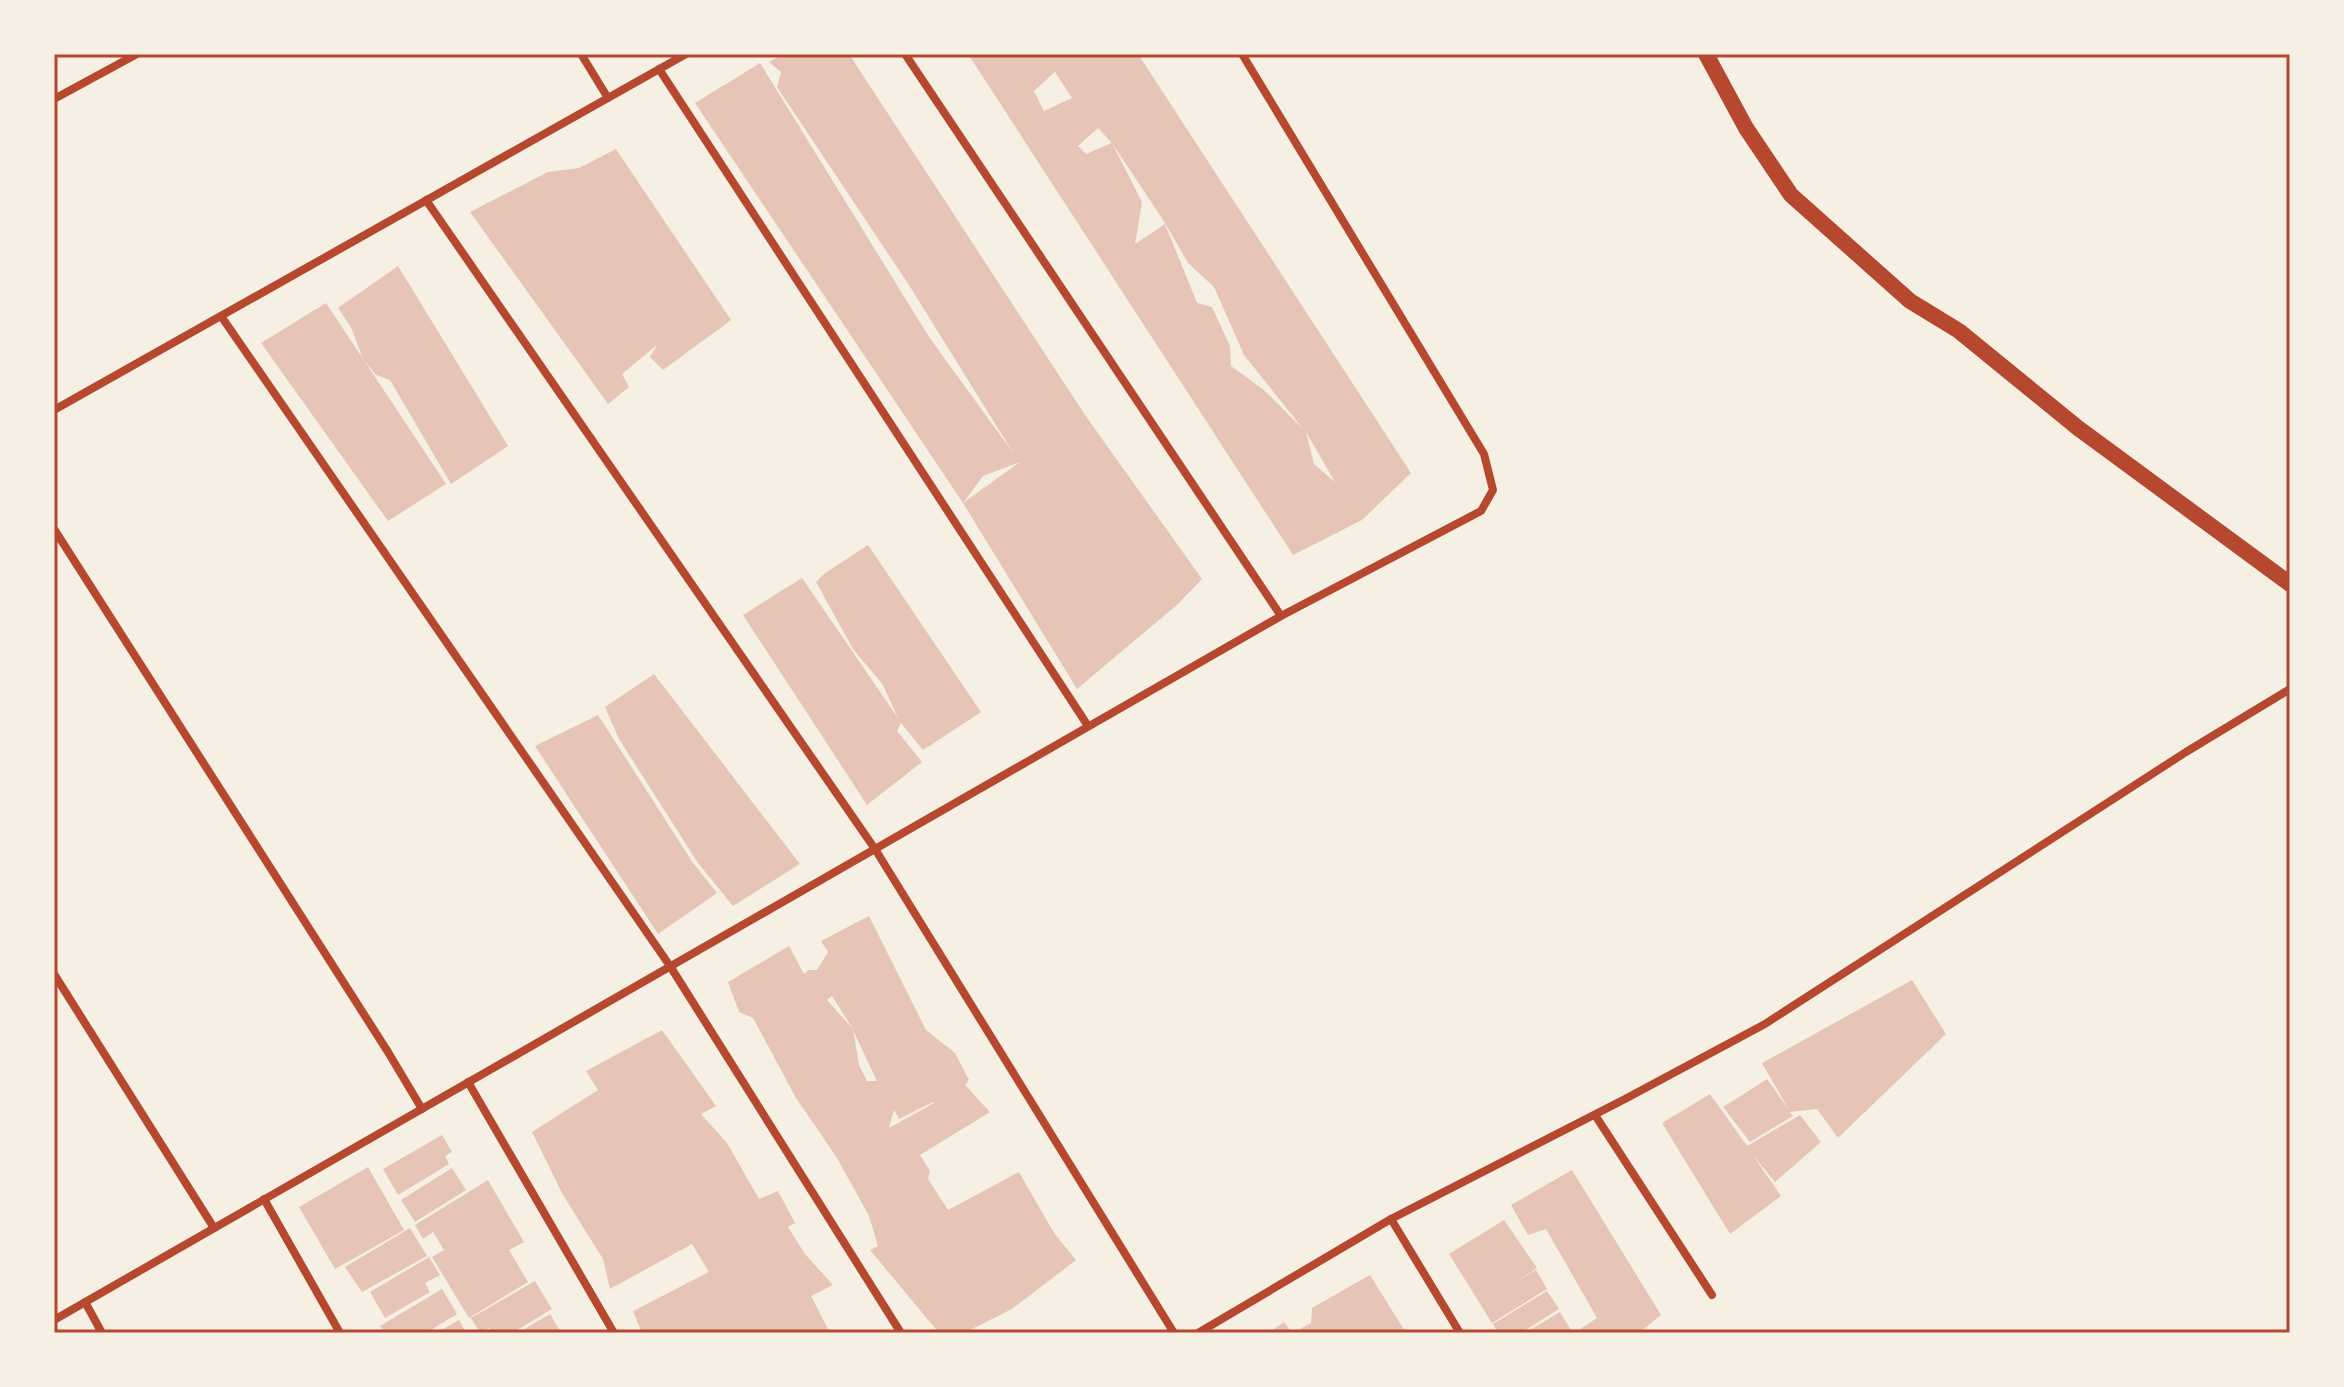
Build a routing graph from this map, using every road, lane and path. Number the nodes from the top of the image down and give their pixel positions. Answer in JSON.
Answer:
{"nodes":[{"id":1,"x":137,"y":54,"type":"edge"},
{"id":2,"x":581,"y":54,"type":"edge"},
{"id":3,"x":686,"y":54,"type":"edge"},
{"id":4,"x":905,"y":54,"type":"edge"},
{"id":5,"x":1242,"y":54,"type":"edge"},
{"id":6,"x":1706,"y":54,"type":"edge"},
{"id":7,"x":659,"y":69,"type":"junction"},
{"id":8,"x":608,"y":98,"type":"junction"},
{"id":9,"x":54,"y":99,"type":"edge"},
{"id":10,"x":426,"y":200,"type":"junction"},
{"id":11,"x":221,"y":316,"type":"junction"},
{"id":12,"x":54,"y":410,"type":"edge"},
{"id":13,"x":54,"y":529,"type":"edge"},
{"id":14,"x":2290,"y":584,"type":"edge"},
{"id":15,"x":1281,"y":616,"type":"junction"},
{"id":16,"x":2290,"y":689,"type":"edge"},
{"id":17,"x":1088,"y":726,"type":"junction"},
{"id":18,"x":875,"y":849,"type":"junction"},
{"id":19,"x":670,"y":966,"type":"junction"},
{"id":20,"x":54,"y":974,"type":"edge"},
{"id":21,"x":468,"y":1082,"type":"junction"},
{"id":22,"x":422,"y":1109,"type":"junction"},
{"id":23,"x":1595,"y":1115,"type":"junction"},
{"id":24,"x":264,"y":1199,"type":"junction"},
{"id":25,"x":1391,"y":1219,"type":"junction"},
{"id":26,"x":214,"y":1228,"type":"junction"},
{"id":27,"x":1712,"y":1295,"type":"dead end"},
{"id":28,"x":85,"y":1302,"type":"junction"},
{"id":29,"x":54,"y":1320,"type":"edge"},
{"id":30,"x":102,"y":1333,"type":"edge"},
{"id":31,"x":340,"y":1333,"type":"edge"},
{"id":32,"x":614,"y":1333,"type":"edge"},
{"id":33,"x":901,"y":1333,"type":"edge"},
{"id":34,"x":1174,"y":1333,"type":"edge"},
{"id":35,"x":1198,"y":1333,"type":"edge"},
{"id":36,"x":1460,"y":1333,"type":"edge"}],
"edges":[{"from":1,"to":9,"type":"street"},
{"from":2,"to":8,"type":"street"},
{"from":3,"to":7,"type":"street"},
{"from":4,"to":15,"type":"street"},
{"from":5,"to":15,"type":"street"},
{"from":6,"to":14,"type":"main road"},
{"from":7,"to":8,"type":"street"},
{"from":7,"to":17,"type":"street"},
{"from":8,"to":10,"type":"street"},
{"from":10,"to":11,"type":"street"},
{"from":10,"to":18,"type":"street"},
{"from":11,"to":12,"type":"street"},
{"from":11,"to":19,"type":"street"},
{"from":13,"to":22,"type":"street"},
{"from":15,"to":17,"type":"street"},
{"from":16,"to":23,"type":"street"},
{"from":17,"to":18,"type":"street"},
{"from":18,"to":19,"type":"street"},
{"from":18,"to":34,"type":"street"},
{"from":19,"to":21,"type":"street"},
{"from":19,"to":33,"type":"street"},
{"from":20,"to":26,"type":"street"},
{"from":21,"to":22,"type":"street"},
{"from":21,"to":32,"type":"street"},
{"from":22,"to":24,"type":"street"},
{"from":23,"to":25,"type":"street"},
{"from":23,"to":27,"type":"street"},
{"from":24,"to":26,"type":"street"},
{"from":24,"to":31,"type":"street"},
{"from":25,"to":35,"type":"street"},
{"from":25,"to":36,"type":"street"},
{"from":26,"to":28,"type":"street"},
{"from":28,"to":29,"type":"street"},
{"from":28,"to":30,"type":"street"}]}
